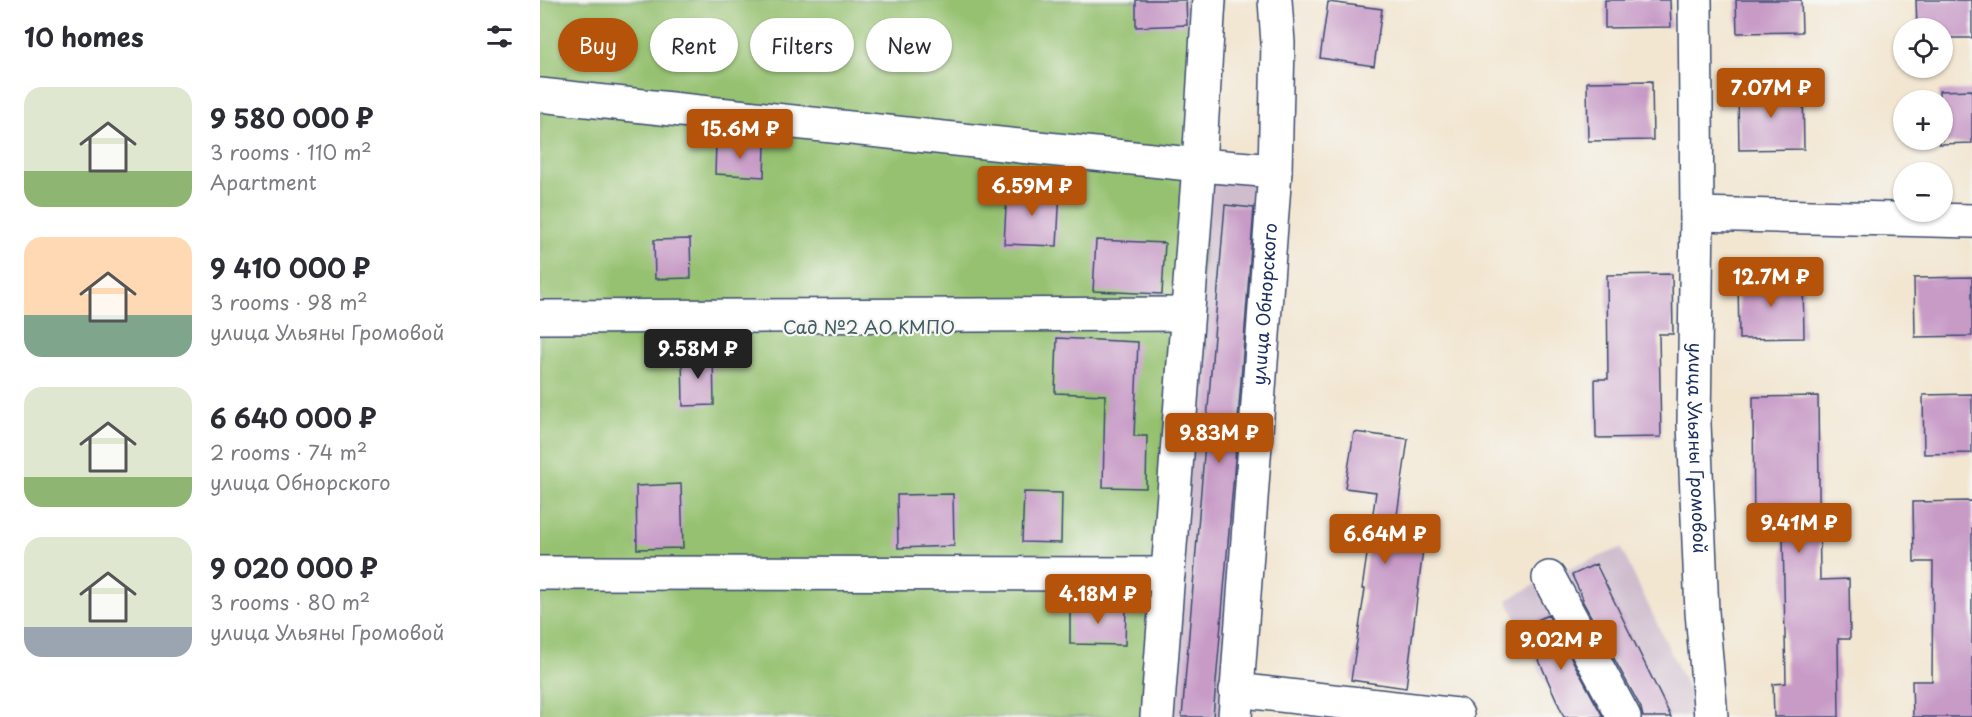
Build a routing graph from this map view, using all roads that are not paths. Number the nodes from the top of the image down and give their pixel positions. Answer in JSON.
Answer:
{"nodes":[{"id":1,"x":1209,"y":0,"type":"edge"},
{"id":2,"x":1275,"y":0,"type":"edge"},
{"id":3,"x":1695,"y":0,"type":"edge"},
{"id":4,"x":540,"y":95,"type":"edge"},
{"id":5,"x":1199,"y":165,"type":"junction"},
{"id":6,"x":1275,"y":171,"type":"junction"},
{"id":7,"x":1697,"y":214,"type":"junction"},
{"id":8,"x":1972,"y":221,"type":"edge"},
{"id":9,"x":1187,"y":314,"type":"junction"},
{"id":10,"x":540,"y":317,"type":"edge"},
{"id":11,"x":540,"y":573,"type":"edge"},
{"id":12,"x":1168,"y":574,"type":"junction"},
{"id":13,"x":1549,"y":578,"type":"dead end"},
{"id":14,"x":1235,"y":703,"type":"edge"},
{"id":15,"x":1457,"y":715,"type":"dead end"},
{"id":16,"x":1157,"y":717,"type":"edge"},
{"id":17,"x":1624,"y":717,"type":"edge"},
{"id":18,"x":1711,"y":717,"type":"edge"}],
"edges":[{"from":1,"to":5,"type":"street"},
{"from":2,"to":6,"type":"street","name":"улица Обнорского"},
{"from":3,"to":7,"type":"street","name":"улица Ульяны Громовой"},
{"from":4,"to":5,"type":"street"},
{"from":5,"to":6,"type":"street"},
{"from":5,"to":9,"type":"street"},
{"from":6,"to":14,"type":"street","name":"улица Обнорского"},
{"from":7,"to":8,"type":"street"},
{"from":7,"to":18,"type":"street","name":"улица Ульяны Громовой"},
{"from":9,"to":10,"type":"street"},
{"from":9,"to":12,"type":"street"},
{"from":11,"to":12,"type":"street"},
{"from":12,"to":16,"type":"street"},
{"from":13,"to":17,"type":"street"},
{"from":14,"to":15,"type":"street"}]}
